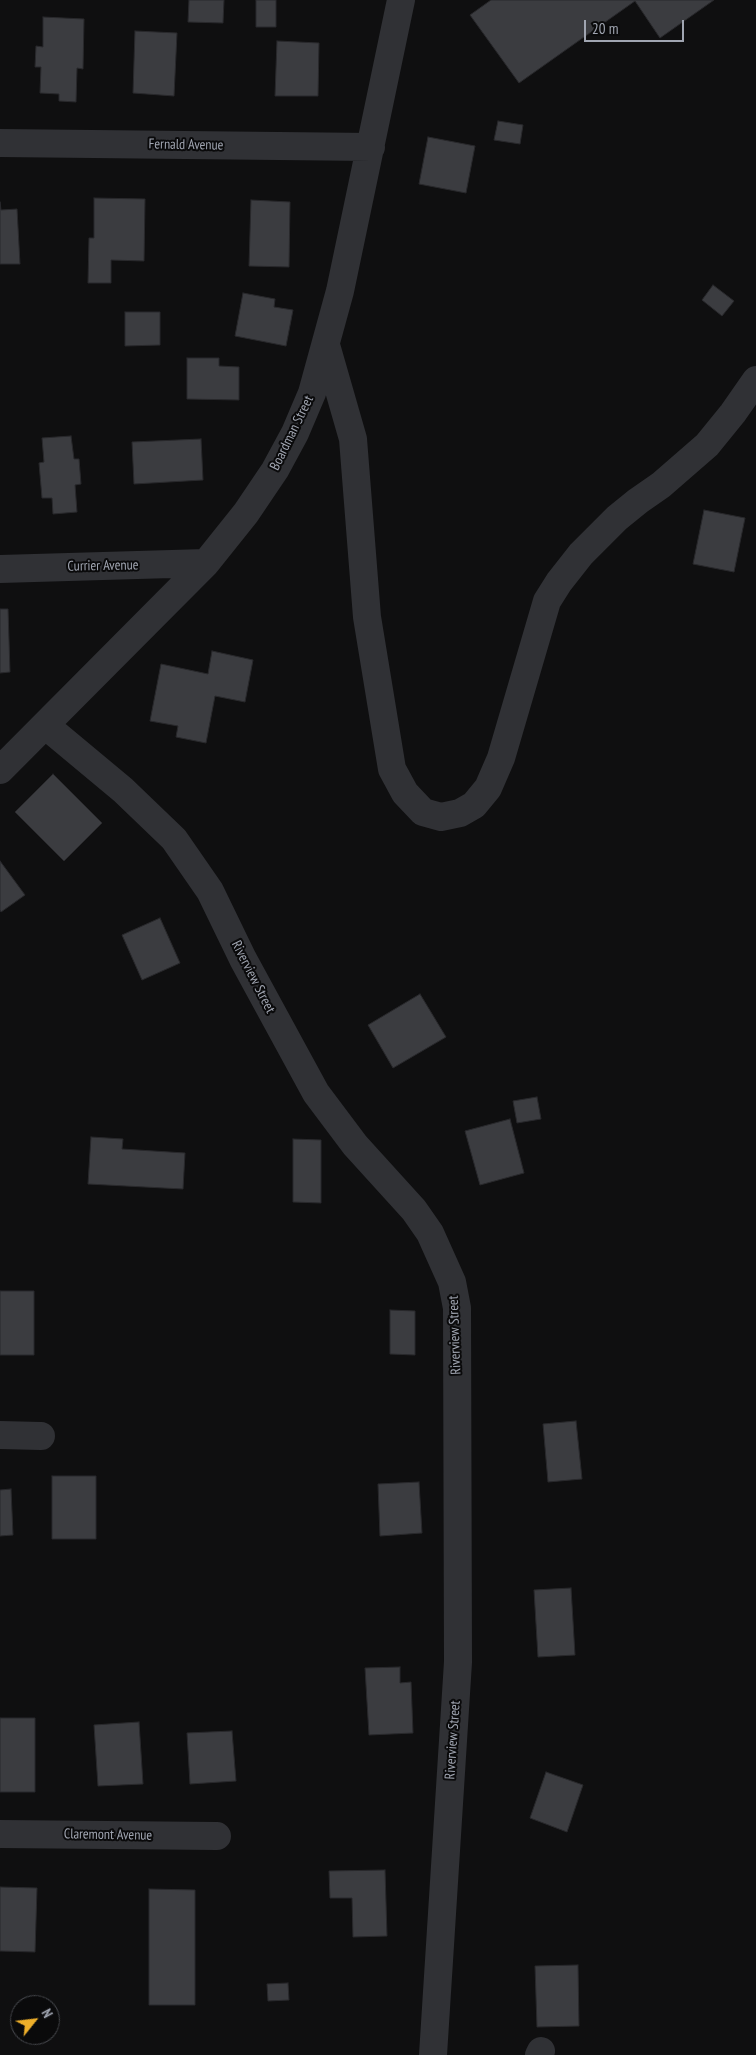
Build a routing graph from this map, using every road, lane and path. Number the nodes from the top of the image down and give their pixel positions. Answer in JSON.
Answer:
{"nodes":[{"id":1,"x":401,"y":0,"type":"edge"},
{"id":2,"x":0,"y":143,"type":"edge"},
{"id":3,"x":371,"y":147,"type":"junction"},
{"id":4,"x":326,"y":345,"type":"junction"},
{"id":5,"x":756,"y":380,"type":"edge"},
{"id":6,"x":206,"y":563,"type":"junction"},
{"id":7,"x":0,"y":569,"type":"edge"},
{"id":8,"x":45,"y":726,"type":"junction"},
{"id":9,"x":0,"y":770,"type":"edge"},
{"id":10,"x":0,"y":1435,"type":"edge"},
{"id":11,"x":42,"y":1436,"type":"dead end"},
{"id":12,"x":0,"y":1834,"type":"edge"},
{"id":13,"x":217,"y":1836,"type":"dead end"},
{"id":14,"x":432,"y":2055,"type":"edge"}],
"edges":[{"from":1,"to":3,"type":"street","name":"Boardman Street"},
{"from":2,"to":3,"type":"street","name":"Fernald Avenue"},
{"from":3,"to":4,"type":"street","name":"Boardman Street"},
{"from":4,"to":5,"type":"street"},
{"from":4,"to":6,"type":"street","name":"Boardman Street"},
{"from":6,"to":7,"type":"street","name":"Currier Avenue"},
{"from":6,"to":8,"type":"street","name":"Boardman Street"},
{"from":8,"to":9,"type":"street","name":"Boardman Street"},
{"from":8,"to":14,"type":"street","name":"Riverview Street"},
{"from":10,"to":11,"type":"street"},
{"from":12,"to":13,"type":"street","name":"Claremont Avenue"}]}
